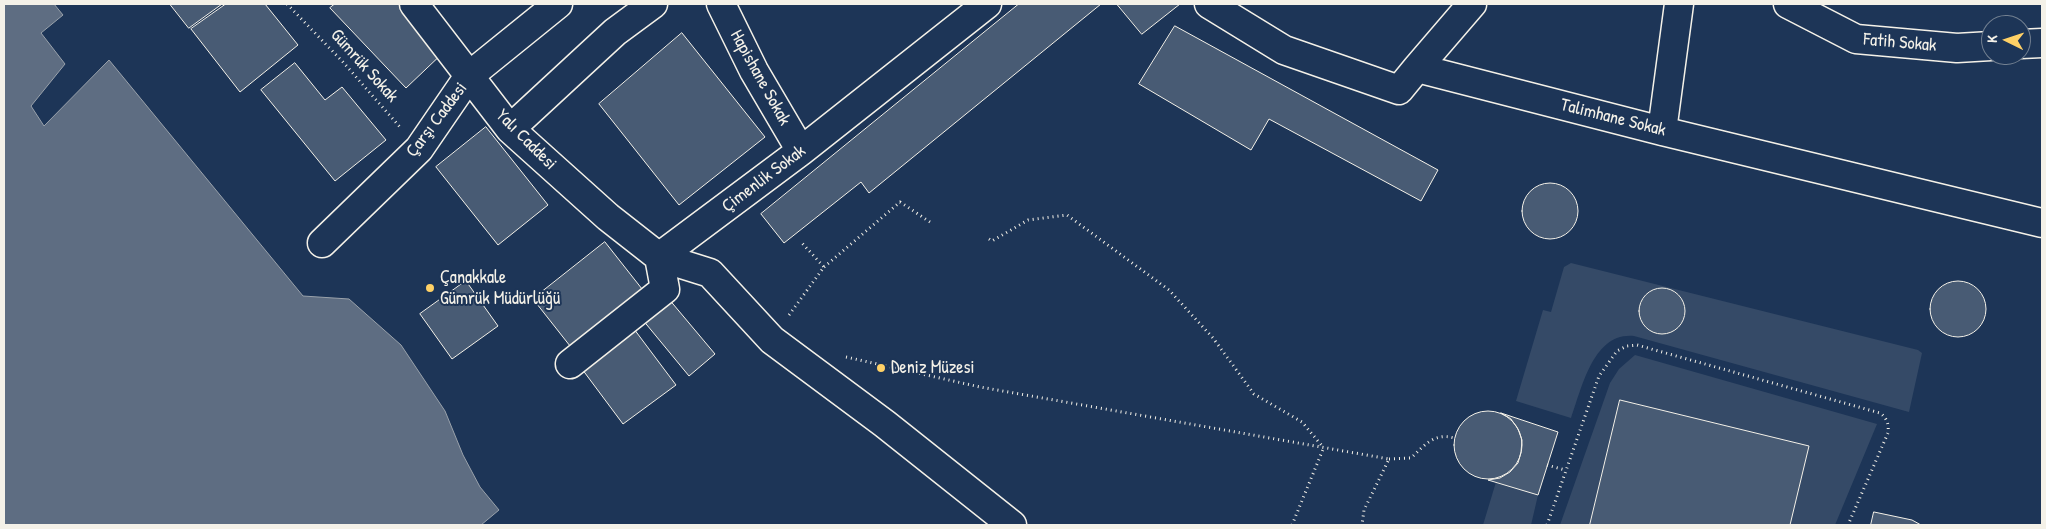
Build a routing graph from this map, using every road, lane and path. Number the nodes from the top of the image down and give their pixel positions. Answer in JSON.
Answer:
{"nodes":[{"id":1,"x":287,"y":4,"type":"edge"},
{"id":2,"x":414,"y":4,"type":"edge"},
{"id":3,"x":558,"y":4,"type":"edge"},
{"id":4,"x":653,"y":4,"type":"edge"},
{"id":5,"x":721,"y":4,"type":"edge"},
{"id":6,"x":987,"y":4,"type":"edge"},
{"id":7,"x":1209,"y":4,"type":"edge"},
{"id":8,"x":1472,"y":4,"type":"edge"},
{"id":9,"x":1679,"y":4,"type":"edge"},
{"id":10,"x":1788,"y":4,"type":"edge"},
{"id":11,"x":1981,"y":47,"type":"edge"},
{"id":12,"x":1418,"y":68,"type":"junction"},
{"id":13,"x":469,"y":76,"type":"junction"},
{"id":14,"x":510,"y":128,"type":"junction"},
{"id":15,"x":1662,"y":131,"type":"junction"},
{"id":16,"x":419,"y":149,"type":"junction"},
{"id":17,"x":801,"y":151,"type":"junction"},
{"id":18,"x":930,"y":222,"type":"dead end"},
{"id":19,"x":2042,"y":223,"type":"edge"},
{"id":20,"x":989,"y":239,"type":"dead end"},
{"id":21,"x":322,"y":242,"type":"dead end"},
{"id":22,"x":800,"y":242,"type":"dead end"},
{"id":23,"x":659,"y":257,"type":"junction"},
{"id":24,"x":824,"y":267,"type":"junction"},
{"id":25,"x":772,"y":340,"type":"junction"},
{"id":26,"x":838,"y":355,"type":"dead end"},
{"id":27,"x":570,"y":364,"type":"dead end"},
{"id":28,"x":1454,"y":438,"type":"dead end"},
{"id":29,"x":1324,"y":447,"type":"junction"},
{"id":30,"x":1389,"y":459,"type":"junction"},
{"id":31,"x":1547,"y":465,"type":"dead end"},
{"id":32,"x":1564,"y":470,"type":"junction"},
{"id":33,"x":1012,"y":525,"type":"edge"},
{"id":34,"x":1292,"y":525,"type":"edge"},
{"id":35,"x":1362,"y":525,"type":"edge"},
{"id":36,"x":1547,"y":525,"type":"edge"},
{"id":37,"x":1848,"y":525,"type":"edge"}],
"edges":[{"from":1,"to":16,"type":"path","name":"Gümrük Sokak"},
{"from":2,"to":13,"type":"street","name":"Yalı Caddesi"},
{"from":3,"to":13,"type":"street","name":"Çarşı Caddesi"},
{"from":4,"to":14,"type":"street"},
{"from":5,"to":17,"type":"street","name":"Hapishane Sokak"},
{"from":6,"to":17,"type":"street","name":"Çimenlik Sokak"},
{"from":7,"to":12,"type":"street"},
{"from":8,"to":12,"type":"street"},
{"from":9,"to":15,"type":"street"},
{"from":10,"to":11,"type":"street","name":"Fatih Sokak"},
{"from":12,"to":15,"type":"street","name":"Talimhane Sokak"},
{"from":13,"to":14,"type":"street","name":"Yalı Caddesi"},
{"from":13,"to":16,"type":"street","name":"Çarşı Caddesi"},
{"from":14,"to":23,"type":"street","name":"Yalı Caddesi"},
{"from":15,"to":19,"type":"street","name":"Talimhane Sokak"},
{"from":16,"to":21,"type":"street","name":"Çarşı Caddesi"},
{"from":17,"to":23,"type":"street","name":"Çimenlik Sokak"},
{"from":18,"to":24,"type":"path"},
{"from":20,"to":29,"type":"path"},
{"from":22,"to":24,"type":"path"},
{"from":23,"to":25,"type":"street"},
{"from":23,"to":27,"type":"street"},
{"from":24,"to":25,"type":"path"},
{"from":25,"to":33,"type":"street"},
{"from":26,"to":29,"type":"path"},
{"from":28,"to":30,"type":"path"},
{"from":29,"to":30,"type":"path"},
{"from":29,"to":34,"type":"path"},
{"from":30,"to":35,"type":"path"},
{"from":31,"to":32,"type":"path"},
{"from":32,"to":36,"type":"path"},
{"from":32,"to":37,"type":"path"}]}
